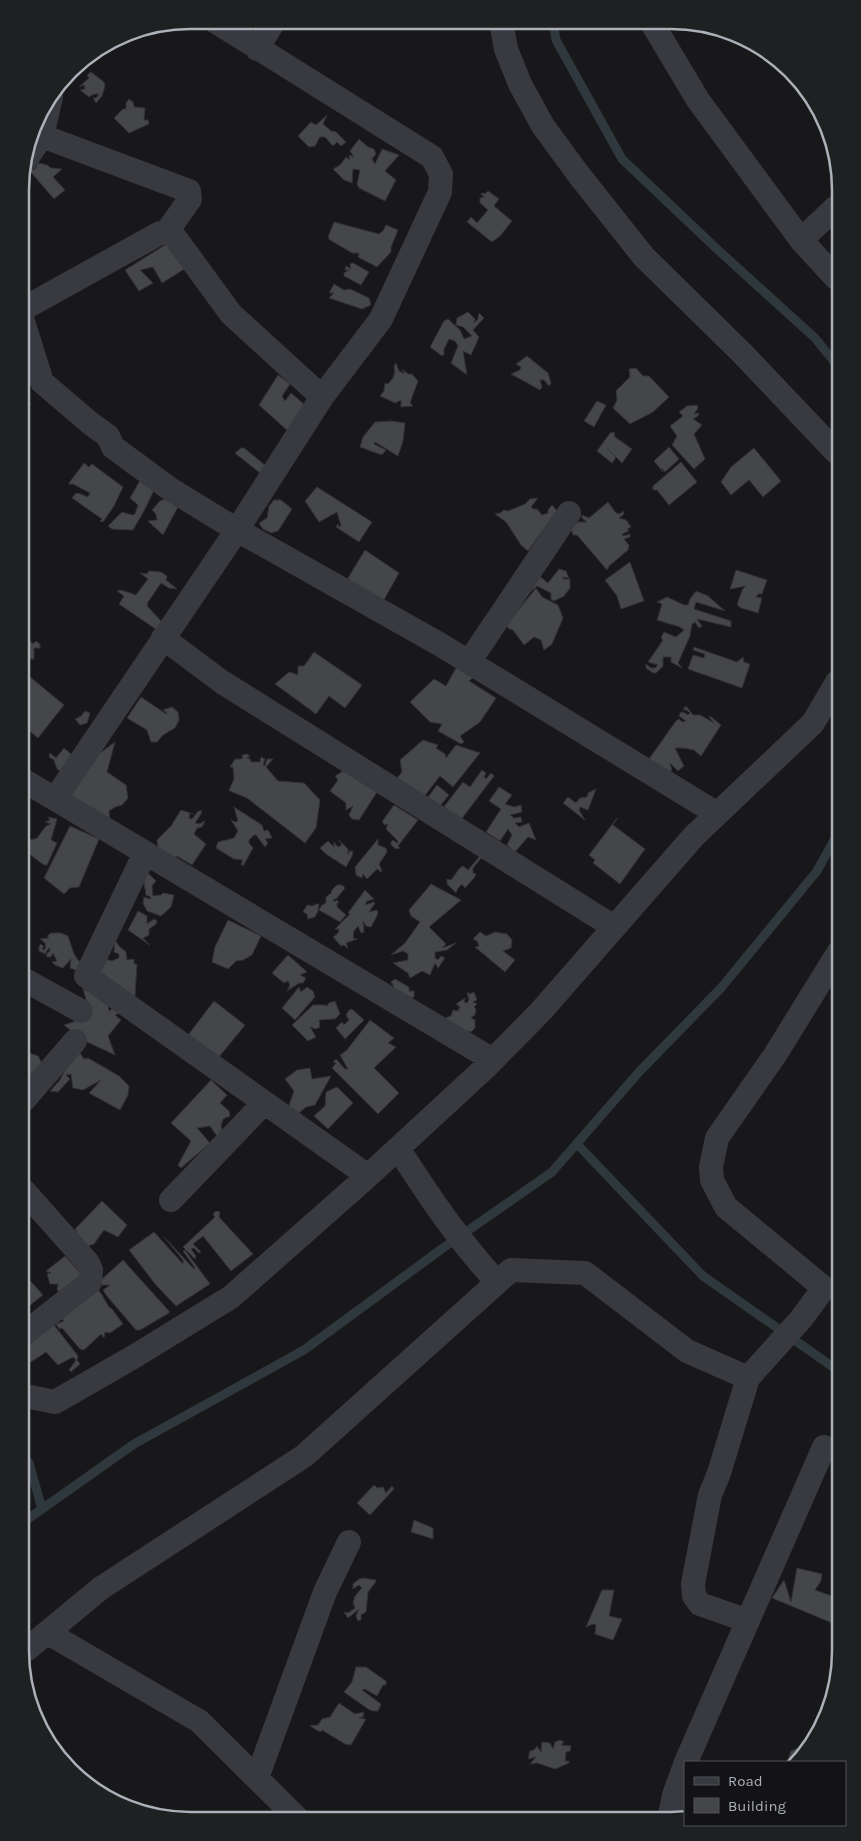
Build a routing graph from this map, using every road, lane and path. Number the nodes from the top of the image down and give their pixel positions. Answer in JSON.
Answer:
{"nodes":[{"id":1,"x":228,"y":29,"type":"edge"},
{"id":2,"x":269,"y":29,"type":"edge"},
{"id":3,"x":502,"y":29,"type":"edge"},
{"id":4,"x":656,"y":29,"type":"edge"},
{"id":5,"x":258,"y":49,"type":"junction"},
{"id":6,"x":47,"y":114,"type":"edge"},
{"id":7,"x":42,"y":136,"type":"junction"},
{"id":8,"x":34,"y":148,"type":"edge"},
{"id":9,"x":832,"y":211,"type":"edge"},
{"id":10,"x":166,"y":233,"type":"junction"},
{"id":11,"x":800,"y":240,"type":"junction"},
{"id":12,"x":832,"y":274,"type":"edge"},
{"id":13,"x":29,"y":306,"type":"edge"},
{"id":14,"x":29,"y":341,"type":"edge"},
{"id":15,"x":322,"y":397,"type":"junction"},
{"id":16,"x":832,"y":448,"type":"edge"},
{"id":17,"x":570,"y":513,"type":"dead end"},
{"id":18,"x":236,"y":530,"type":"junction"},
{"id":19,"x":163,"y":638,"type":"junction"},
{"id":20,"x":469,"y":662,"type":"junction"},
{"id":21,"x":832,"y":691,"type":"edge"},
{"id":22,"x":29,"y":784,"type":"edge"},
{"id":23,"x":55,"y":799,"type":"junction"},
{"id":24,"x":716,"y":813,"type":"junction"},
{"id":25,"x":145,"y":853,"type":"junction"},
{"id":26,"x":614,"y":927,"type":"junction"},
{"id":27,"x":832,"y":963,"type":"edge"},
{"id":28,"x":29,"y":981,"type":"edge"},
{"id":29,"x":81,"y":1011,"type":"dead end"},
{"id":30,"x":75,"y":1041,"type":"dead end"},
{"id":31,"x":492,"y":1060,"type":"junction"},
{"id":32,"x":29,"y":1094,"type":"edge"},
{"id":33,"x":264,"y":1102,"type":"junction"},
{"id":34,"x":398,"y":1148,"type":"junction"},
{"id":35,"x":368,"y":1176,"type":"junction"},
{"id":36,"x":29,"y":1197,"type":"edge"},
{"id":37,"x":170,"y":1200,"type":"dead end"},
{"id":38,"x":497,"y":1282,"type":"junction"},
{"id":39,"x":832,"y":1294,"type":"edge"},
{"id":40,"x":29,"y":1329,"type":"edge"},
{"id":41,"x":748,"y":1378,"type":"junction"},
{"id":42,"x":29,"y":1397,"type":"edge"},
{"id":43,"x":824,"y":1447,"type":"dead end"},
{"id":44,"x":349,"y":1542,"type":"dead end"},
{"id":45,"x":748,"y":1620,"type":"junction"},
{"id":46,"x":48,"y":1633,"type":"junction"},
{"id":47,"x":29,"y":1648,"type":"edge"},
{"id":48,"x":686,"y":1761,"type":"edge"},
{"id":49,"x":684,"y":1767,"type":"edge"},
{"id":50,"x":257,"y":1778,"type":"junction"},
{"id":51,"x":291,"y":1812,"type":"edge"},
{"id":52,"x":671,"y":1812,"type":"edge"}],
"edges":[{"from":1,"to":5,"type":"street"},
{"from":2,"to":5,"type":"street"},
{"from":3,"to":16,"type":"street"},
{"from":4,"to":11,"type":"street"},
{"from":5,"to":15,"type":"street"},
{"from":6,"to":7,"type":"street"},
{"from":7,"to":8,"type":"street"},
{"from":7,"to":10,"type":"street"},
{"from":9,"to":11,"type":"street"},
{"from":10,"to":13,"type":"street"},
{"from":10,"to":15,"type":"street"},
{"from":11,"to":12,"type":"street"},
{"from":14,"to":18,"type":"street"},
{"from":15,"to":18,"type":"street"},
{"from":17,"to":20,"type":"street"},
{"from":18,"to":19,"type":"street"},
{"from":18,"to":20,"type":"street"},
{"from":19,"to":23,"type":"street"},
{"from":19,"to":26,"type":"street"},
{"from":20,"to":24,"type":"street"},
{"from":21,"to":24,"type":"street"},
{"from":22,"to":23,"type":"street"},
{"from":23,"to":25,"type":"street"},
{"from":24,"to":26,"type":"street"},
{"from":25,"to":31,"type":"street"},
{"from":25,"to":33,"type":"street"},
{"from":26,"to":31,"type":"street"},
{"from":27,"to":39,"type":"street"},
{"from":28,"to":29,"type":"street"},
{"from":30,"to":32,"type":"street"},
{"from":31,"to":34,"type":"street"},
{"from":33,"to":35,"type":"street"},
{"from":33,"to":37,"type":"street"},
{"from":34,"to":35,"type":"street"},
{"from":34,"to":38,"type":"street"},
{"from":35,"to":42,"type":"street"},
{"from":36,"to":40,"type":"street"},
{"from":38,"to":41,"type":"street"},
{"from":38,"to":46,"type":"street"},
{"from":39,"to":41,"type":"street"},
{"from":41,"to":45,"type":"street"},
{"from":43,"to":45,"type":"street"},
{"from":44,"to":50,"type":"street"},
{"from":45,"to":48,"type":"street"},
{"from":46,"to":47,"type":"street"},
{"from":46,"to":50,"type":"street"},
{"from":49,"to":52,"type":"street"},
{"from":50,"to":51,"type":"street"}]}
